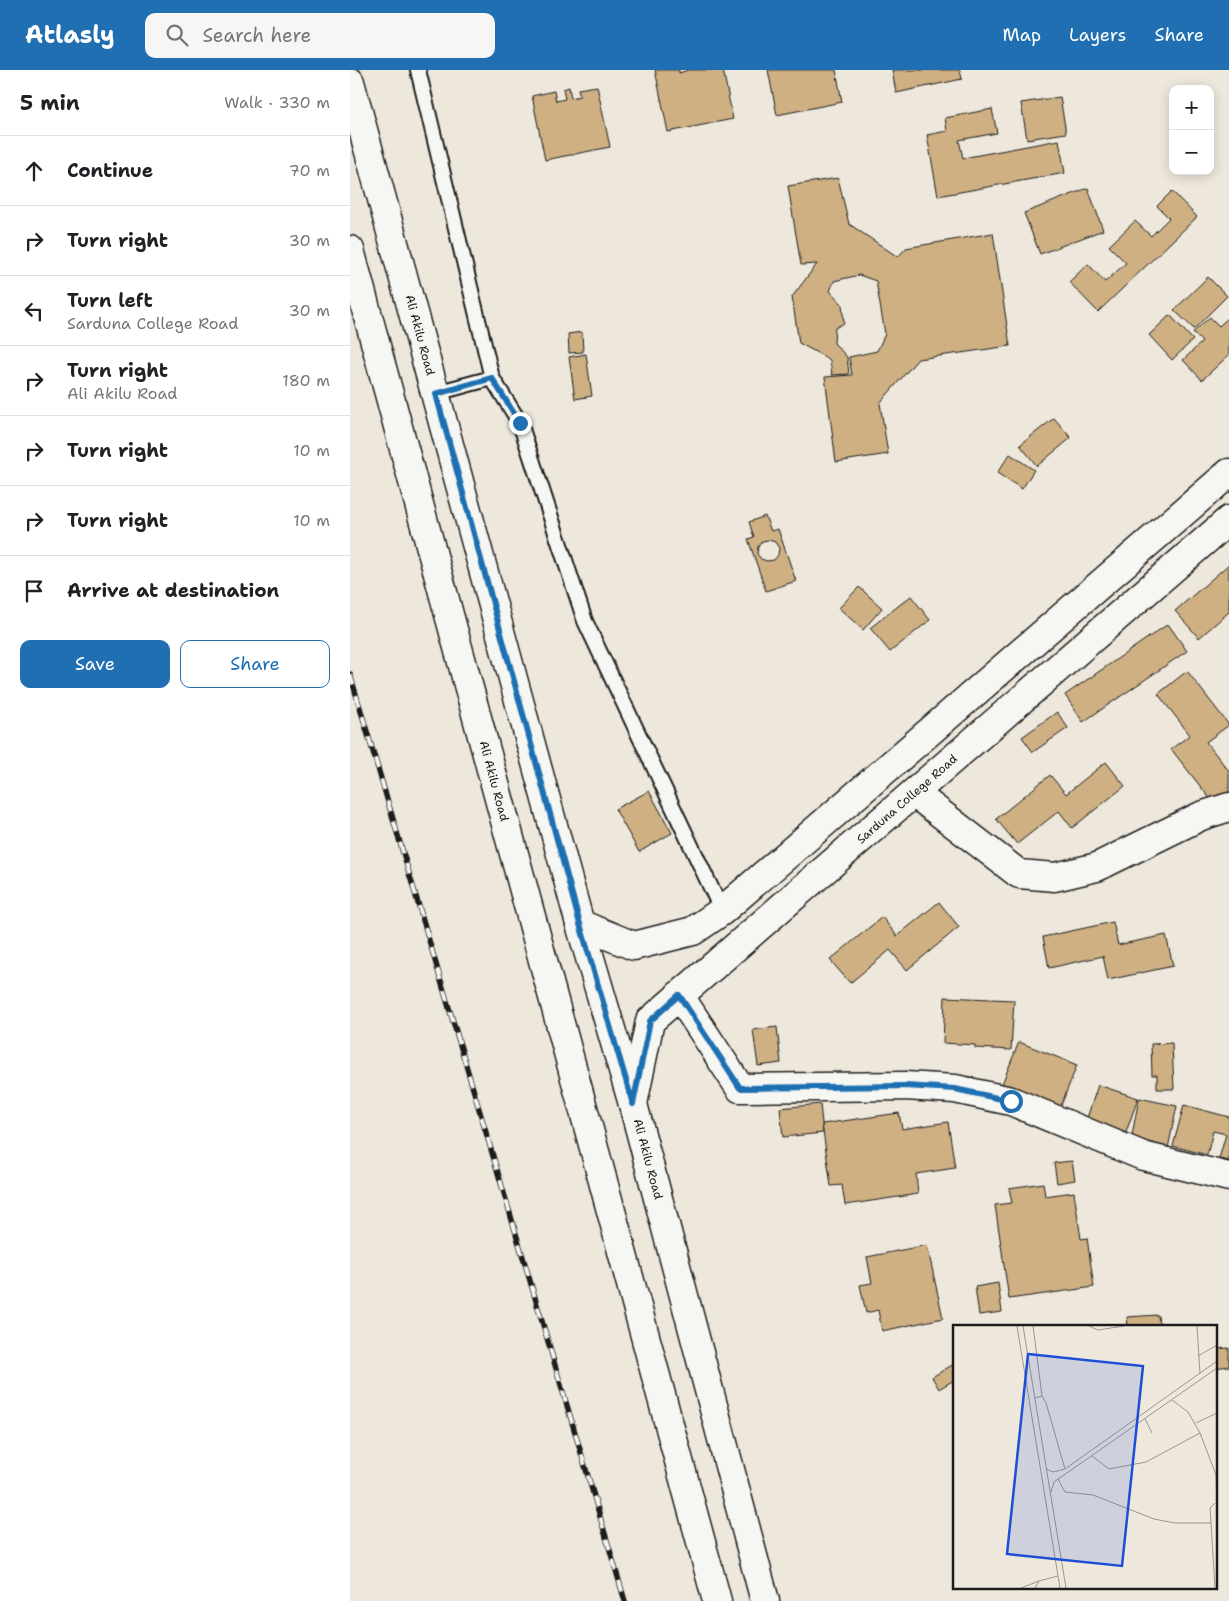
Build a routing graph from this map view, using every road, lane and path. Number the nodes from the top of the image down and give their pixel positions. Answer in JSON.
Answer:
{"nodes":[{"id":1,"x":418,"y":70,"type":"edge"},
{"id":2,"x":350,"y":82,"type":"edge"},
{"id":3,"x":350,"y":250,"type":"edge"},
{"id":4,"x":492,"y":378,"type":"junction"},
{"id":5,"x":436,"y":394,"type":"junction"},
{"id":6,"x":1229,"y":474,"type":"edge"},
{"id":7,"x":1229,"y":520,"type":"edge"},
{"id":8,"x":914,"y":793,"type":"junction"},
{"id":9,"x":1229,"y":807,"type":"edge"},
{"id":10,"x":722,"y":911,"type":"junction"},
{"id":11,"x":580,"y":924,"type":"junction"},
{"id":12,"x":679,"y":995,"type":"junction"},
{"id":13,"x":633,"y":1104,"type":"junction"},
{"id":14,"x":1229,"y":1177,"type":"edge"},
{"id":15,"x":717,"y":1601,"type":"edge"},
{"id":16,"x":765,"y":1601,"type":"edge"}],
"edges":[{"from":1,"to":4,"type":"lane"},
{"from":2,"to":5,"type":"main road","name":"Ali Akilu Road"},
{"from":3,"to":15,"type":"main road","name":"Ali Akilu Road"},
{"from":4,"to":5,"type":"lane"},
{"from":4,"to":10,"type":"lane"},
{"from":5,"to":11,"type":"main road","name":"Ali Akilu Road"},
{"from":6,"to":10,"type":"main road"},
{"from":7,"to":8,"type":"main road","name":"Sarduna College Road"},
{"from":8,"to":9,"type":"main road"},
{"from":8,"to":12,"type":"main road","name":"Sarduna College Road"},
{"from":10,"to":11,"type":"main road"},
{"from":11,"to":13,"type":"main road","name":"Ali Akilu Road"},
{"from":12,"to":13,"type":"main road","name":"Sarduna College Road"},
{"from":12,"to":14,"type":"main road"},
{"from":13,"to":16,"type":"main road","name":"Ali Akilu Road"}]}
